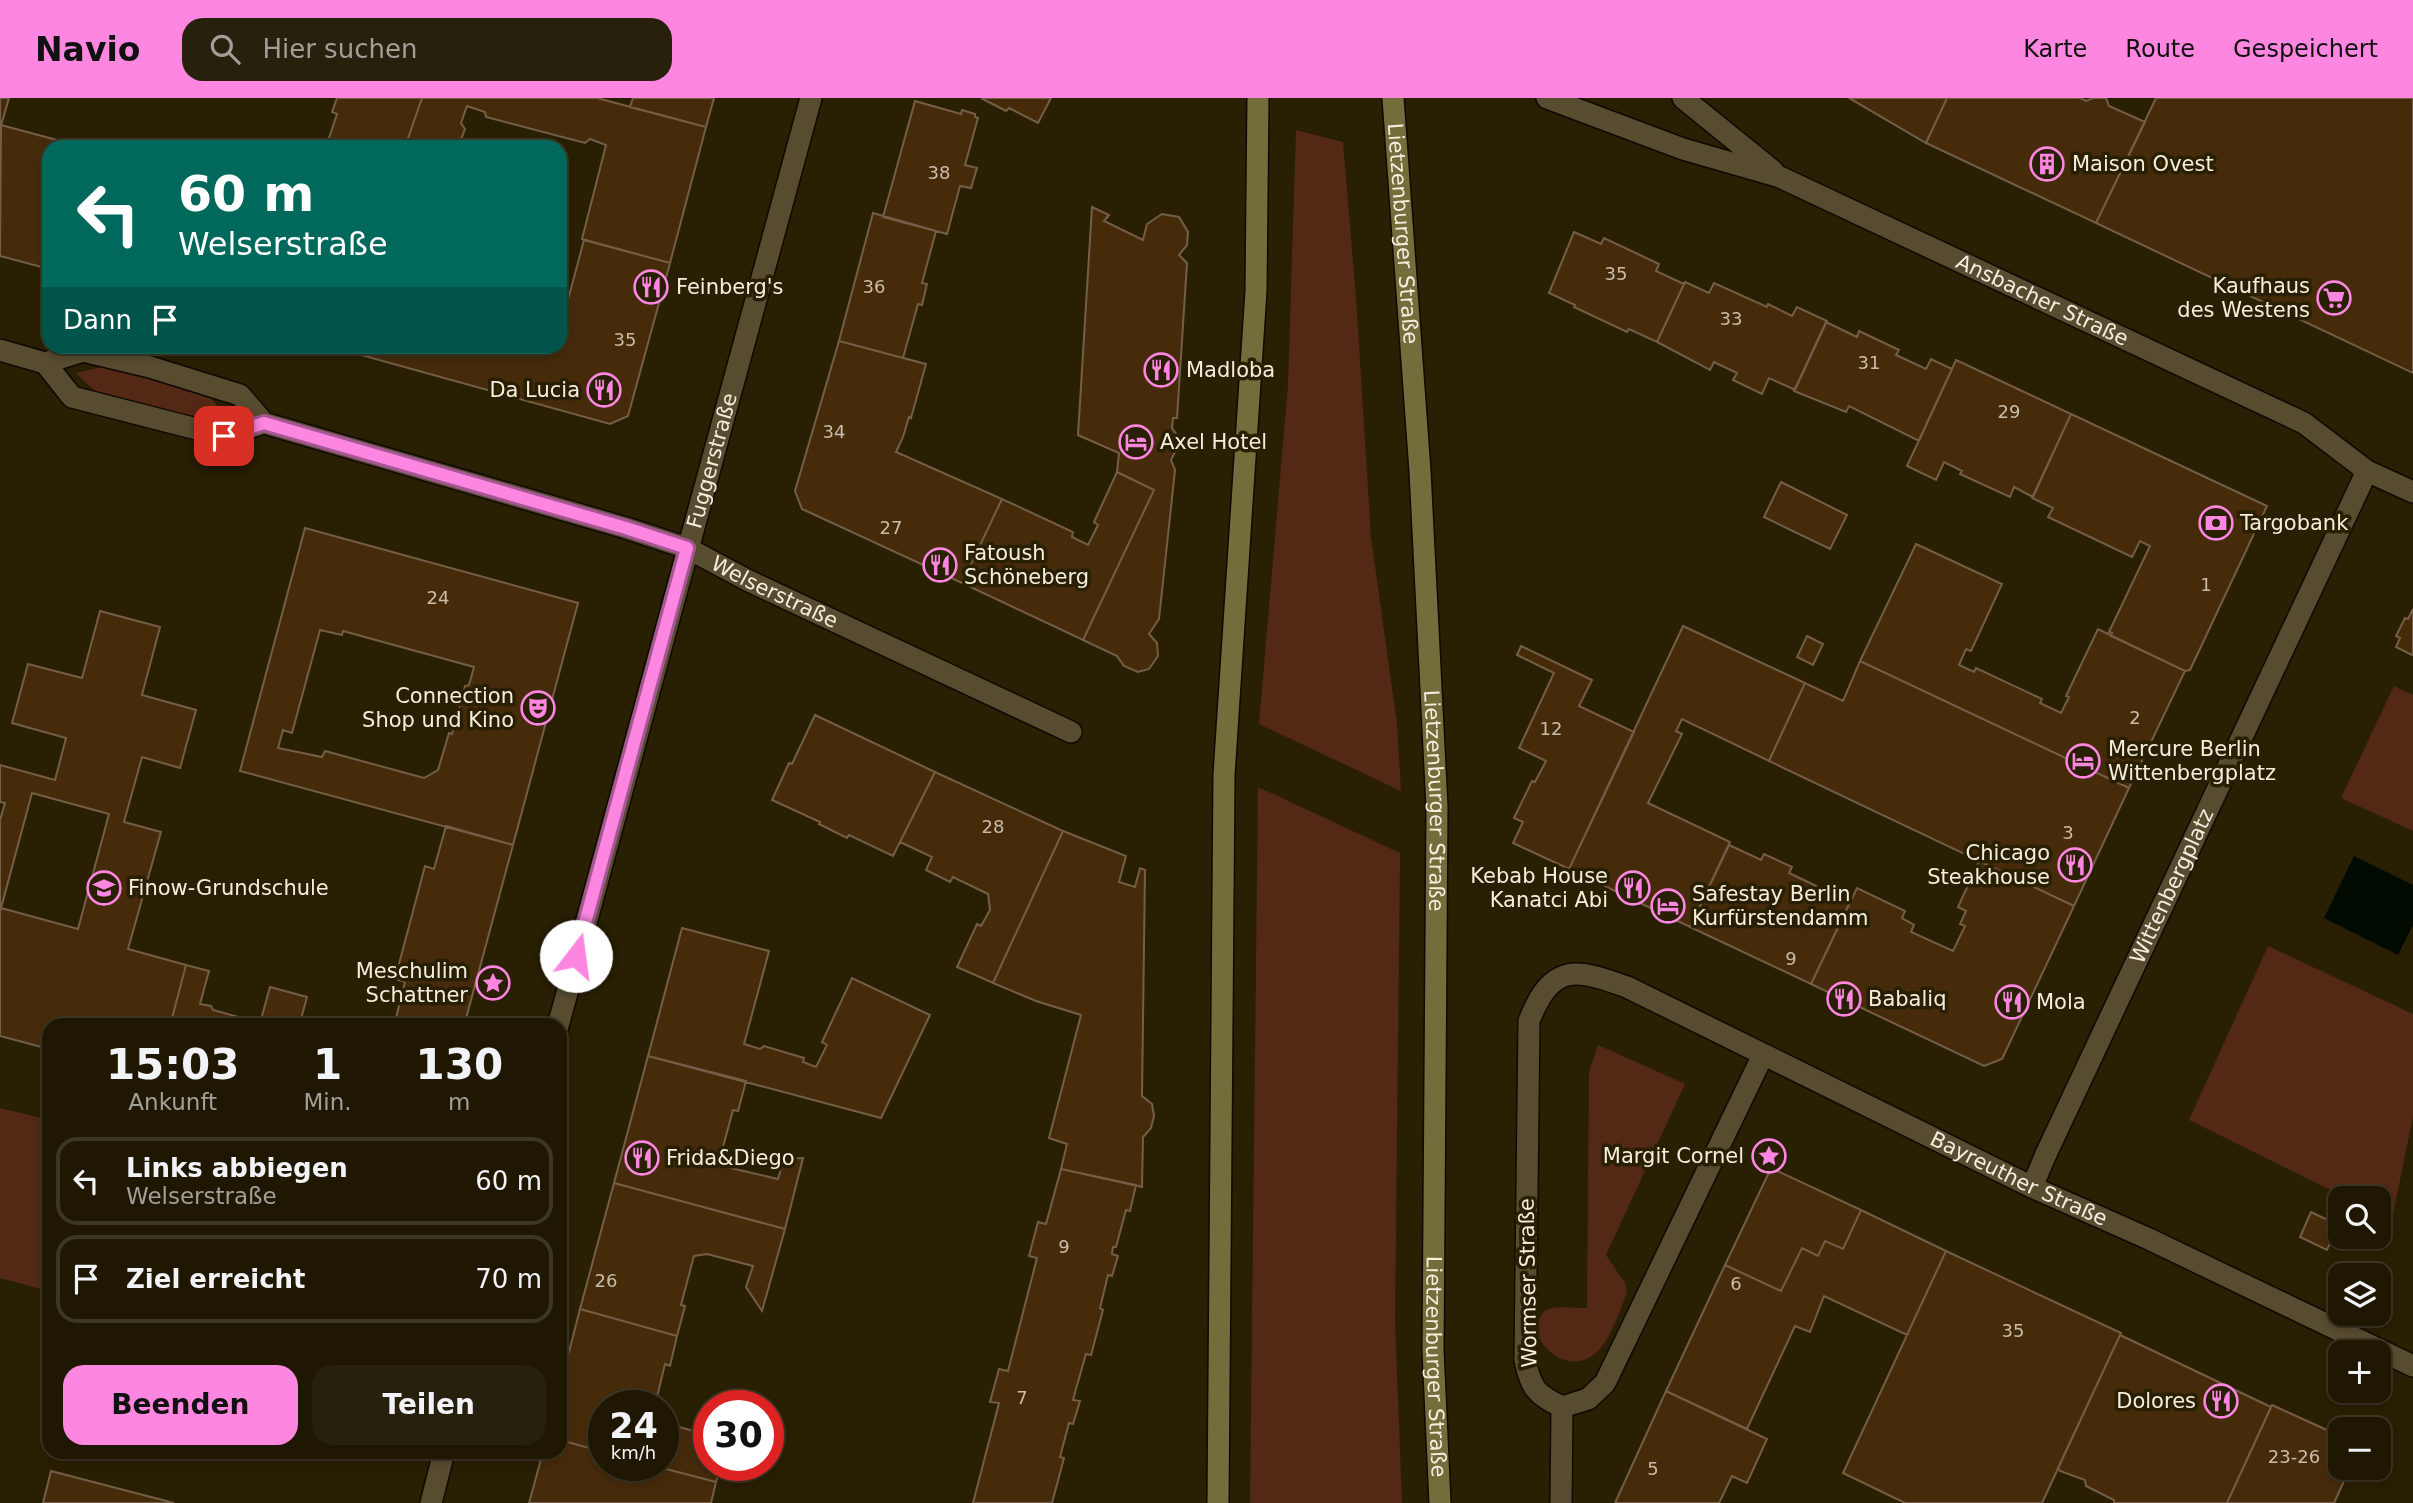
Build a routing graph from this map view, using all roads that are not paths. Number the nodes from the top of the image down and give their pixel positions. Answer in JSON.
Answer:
{"nodes":[{"id":1,"x":811,"y":98,"type":"edge"},
{"id":2,"x":1258,"y":98,"type":"edge"},
{"id":3,"x":1392,"y":98,"type":"edge"},
{"id":4,"x":1547,"y":98,"type":"edge"},
{"id":5,"x":1683,"y":98,"type":"edge"},
{"id":6,"x":1780,"y":177,"type":"junction"},
{"id":7,"x":0,"y":350,"type":"edge"},
{"id":8,"x":74,"y":354,"type":"edge"},
{"id":9,"x":96,"y":354,"type":"edge"},
{"id":10,"x":45,"y":363,"type":"junction"},
{"id":11,"x":264,"y":423,"type":"junction"},
{"id":12,"x":2367,"y":471,"type":"junction"},
{"id":13,"x":2413,"y":492,"type":"edge"},
{"id":14,"x":687,"y":548,"type":"junction"},
{"id":15,"x":1071,"y":732,"type":"dead end"},
{"id":16,"x":1627,"y":987,"type":"joint"},
{"id":17,"x":560,"y":1018,"type":"edge"},
{"id":18,"x":1763,"y":1055,"type":"junction"},
{"id":19,"x":2032,"y":1187,"type":"junction"},
{"id":20,"x":2413,"y":1366,"type":"edge"},
{"id":21,"x":1562,"y":1407,"type":"junction"},
{"id":22,"x":442,"y":1459,"type":"edge"},
{"id":23,"x":431,"y":1503,"type":"edge"},
{"id":24,"x":1218,"y":1503,"type":"edge"},
{"id":25,"x":1440,"y":1503,"type":"edge"},
{"id":26,"x":1561,"y":1503,"type":"edge"}],
"edges":[{"from":1,"to":14,"type":"street","name":"Fuggerstraße"},
{"from":2,"to":24,"type":"main road"},
{"from":3,"to":25,"type":"main road","name":"Lietzenburger Straße"},
{"from":4,"to":6,"type":"street","name":"Ansbacher Straße"},
{"from":5,"to":6,"type":"street","name":"Ansbacher Straße"},
{"from":6,"to":12,"type":"street","name":"Ansbacher Straße"},
{"from":7,"to":10,"type":"street"},
{"from":8,"to":10,"type":"street"},
{"from":9,"to":11,"type":"street"},
{"from":10,"to":11,"type":"street"},
{"from":11,"to":14,"type":"street","name":"Welserstraße"},
{"from":12,"to":13,"type":"street"},
{"from":12,"to":19,"type":"street","name":"Wittenbergplatz"},
{"from":14,"to":15,"type":"street","name":"Welserstraße"},
{"from":14,"to":17,"type":"street","name":"Fuggerstraße"},
{"from":16,"to":18,"type":"street","name":"Bayreuther Straße"},
{"from":16,"to":21,"type":"street","name":"Wormser Straße"},
{"from":18,"to":19,"type":"street","name":"Bayreuther Straße"},
{"from":18,"to":21,"type":"street"},
{"from":19,"to":20,"type":"street","name":"Bayreuther Straße"},
{"from":21,"to":26,"type":"street"},
{"from":22,"to":23,"type":"street"}]}
